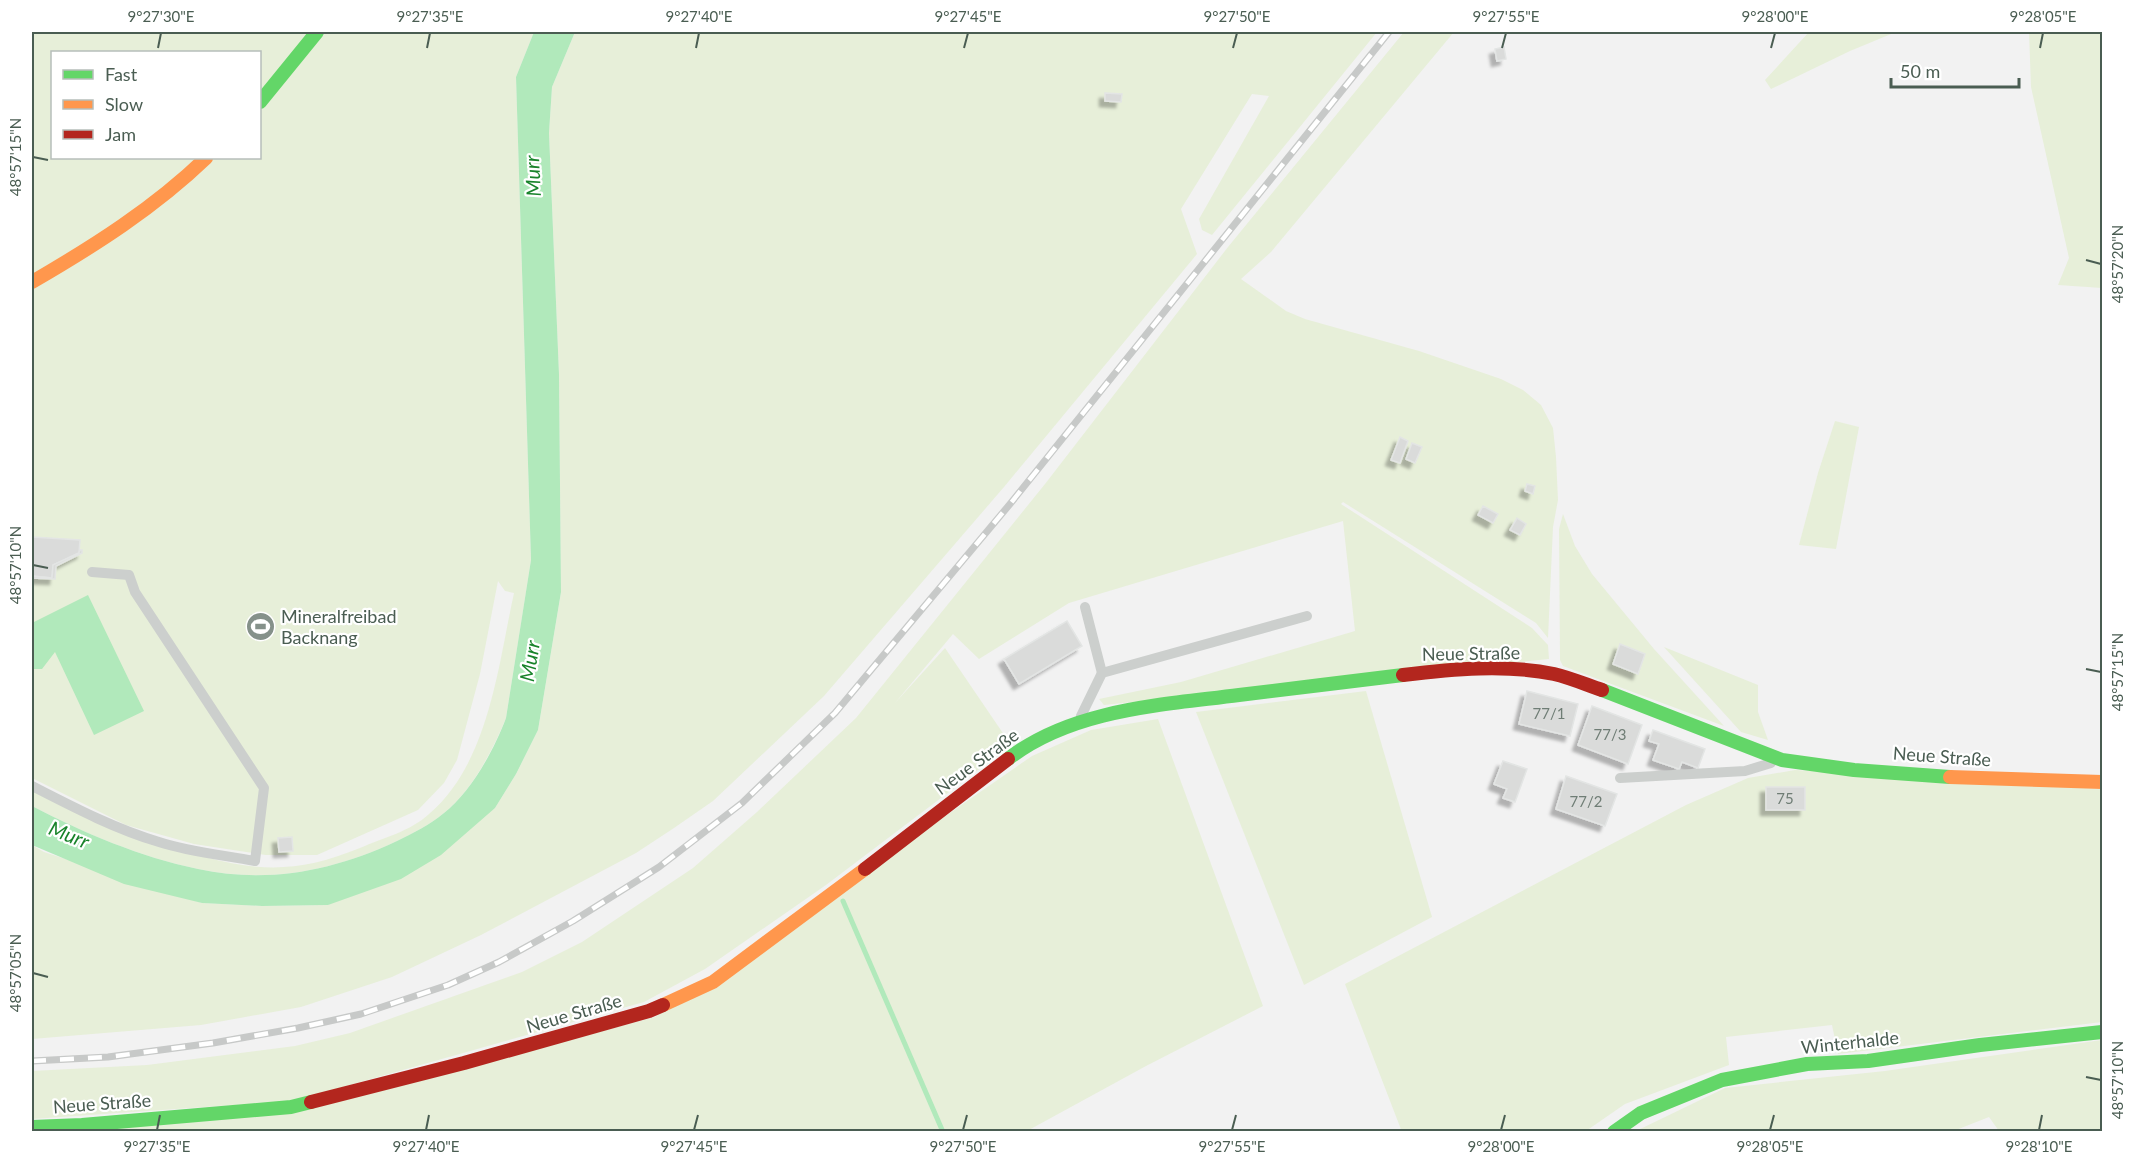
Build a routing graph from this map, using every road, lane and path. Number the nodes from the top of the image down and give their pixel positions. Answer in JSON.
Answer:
{"nodes":[{"id":1,"x":317,"y":32,"type":"edge"},
{"id":2,"x":261,"y":101,"type":"edge"},
{"id":3,"x":205,"y":159,"type":"edge"},
{"id":4,"x":32,"y":282,"type":"edge"},
{"id":5,"x":92,"y":572,"type":"dead end"},
{"id":6,"x":1085,"y":607,"type":"dead end"},
{"id":7,"x":1307,"y":616,"type":"dead end"},
{"id":8,"x":1102,"y":673,"type":"junction"},
{"id":9,"x":1078,"y":722,"type":"junction"},
{"id":10,"x":1782,"y":760,"type":"junction"},
{"id":11,"x":1620,"y":778,"type":"dead end"},
{"id":12,"x":2103,"y":782,"type":"edge"},
{"id":13,"x":32,"y":786,"type":"edge"},
{"id":14,"x":2103,"y":1032,"type":"edge"},
{"id":15,"x":32,"y":1127,"type":"edge"},
{"id":16,"x":1614,"y":1131,"type":"edge"}],
"edges":[{"from":1,"to":2,"type":"street"},
{"from":3,"to":4,"type":"street"},
{"from":5,"to":13,"type":"lane"},
{"from":6,"to":8,"type":"lane"},
{"from":7,"to":8,"type":"lane"},
{"from":8,"to":9,"type":"lane"},
{"from":9,"to":10,"type":"street","name":"Neue Straße"},
{"from":9,"to":15,"type":"street","name":"Neue Straße"},
{"from":10,"to":11,"type":"lane"},
{"from":10,"to":12,"type":"street","name":"Neue Straße"},
{"from":14,"to":16,"type":"street","name":"Winterhalde"}]}
